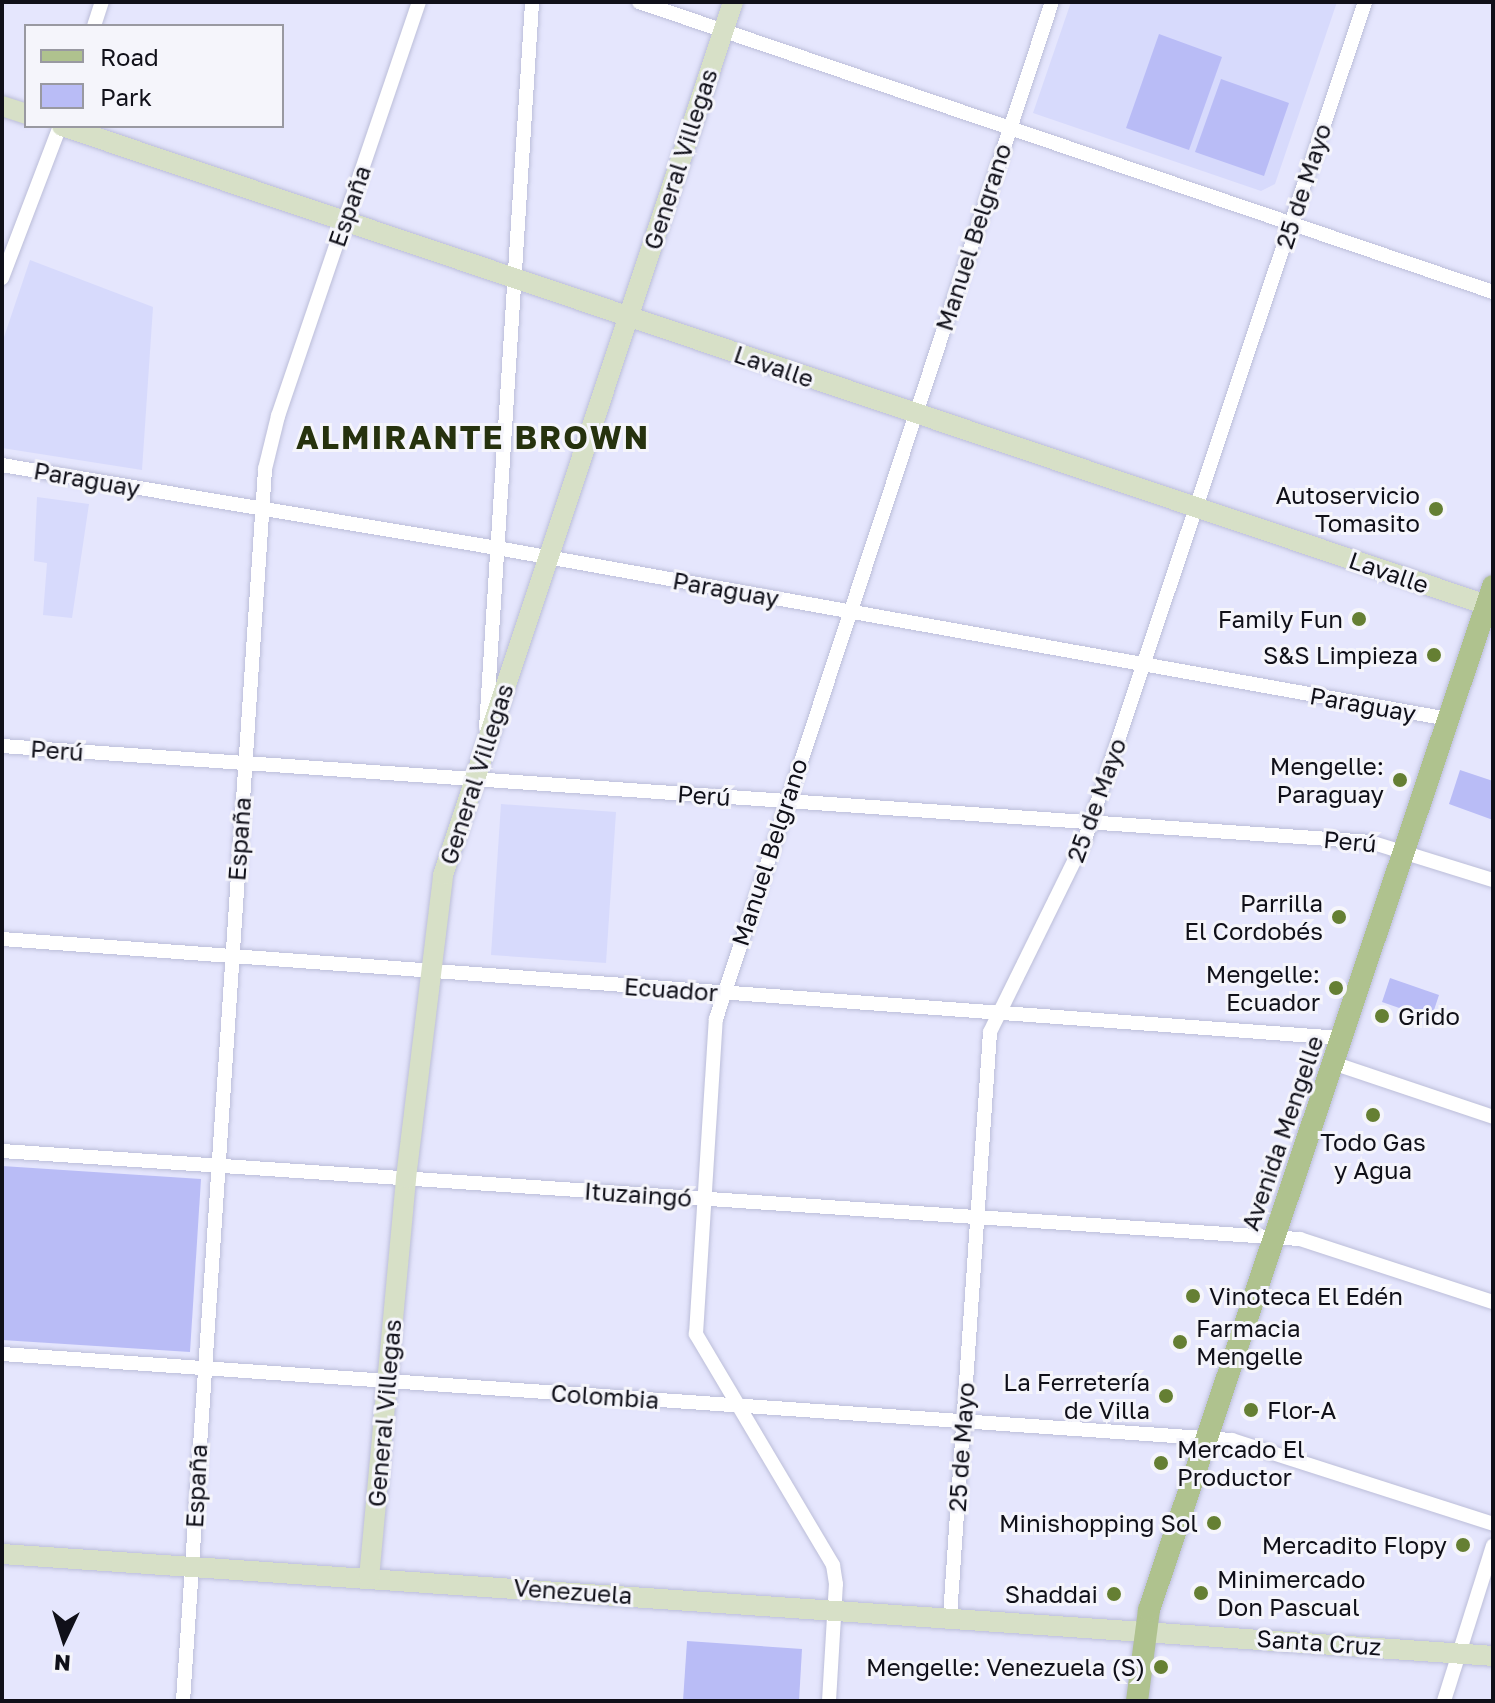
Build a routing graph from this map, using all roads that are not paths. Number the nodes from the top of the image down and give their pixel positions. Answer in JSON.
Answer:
{"nodes":[{"id":1,"x":102,"y":2,"type":"edge"},
{"id":2,"x":419,"y":2,"type":"edge"},
{"id":3,"x":532,"y":2,"type":"edge"},
{"id":4,"x":639,"y":2,"type":"edge"},
{"id":5,"x":733,"y":2,"type":"edge"},
{"id":6,"x":1052,"y":2,"type":"edge"},
{"id":7,"x":1365,"y":2,"type":"edge"},
{"id":8,"x":95,"y":24,"type":"edge"},
{"id":9,"x":723,"y":31,"type":"junction"},
{"id":10,"x":2,"y":106,"type":"edge"},
{"id":11,"x":24,"y":113,"type":"edge"},
{"id":12,"x":60,"y":128,"type":"edge"},
{"id":13,"x":67,"y":128,"type":"edge"},
{"id":14,"x":1010,"y":128,"type":"junction"},
{"id":15,"x":344,"y":221,"type":"junction"},
{"id":16,"x":1291,"y":223,"type":"junction"},
{"id":17,"x":2,"y":278,"type":"edge"},
{"id":18,"x":514,"y":278,"type":"junction"},
{"id":19,"x":1493,"y":292,"type":"edge"},
{"id":20,"x":628,"y":316,"type":"junction"},
{"id":21,"x":915,"y":413,"type":"junction"},
{"id":22,"x":2,"y":465,"type":"edge"},
{"id":23,"x":1196,"y":507,"type":"junction"},
{"id":24,"x":262,"y":509,"type":"junction"},
{"id":25,"x":497,"y":548,"type":"junction"},
{"id":26,"x":547,"y":557,"type":"junction"},
{"id":27,"x":1491,"y":600,"type":"edge"},
{"id":28,"x":849,"y":612,"type":"junction"},
{"id":29,"x":1143,"y":664,"type":"junction"},
{"id":30,"x":1448,"y":719,"type":"junction"},
{"id":31,"x":485,"y":745,"type":"junction"},
{"id":32,"x":2,"y":746,"type":"edge"},
{"id":33,"x":244,"y":763,"type":"junction"},
{"id":34,"x":473,"y":779,"type":"junction"},
{"id":35,"x":786,"y":801,"type":"junction"},
{"id":36,"x":1090,"y":822,"type":"junction"},
{"id":37,"x":1404,"y":850,"type":"junction"},
{"id":38,"x":1493,"y":880,"type":"edge"},
{"id":39,"x":2,"y":939,"type":"edge"},
{"id":40,"x":231,"y":955,"type":"junction"},
{"id":41,"x":430,"y":970,"type":"junction"},
{"id":42,"x":722,"y":993,"type":"junction"},
{"id":43,"x":998,"y":1013,"type":"junction"},
{"id":44,"x":1341,"y":1038,"type":"junction"},
{"id":45,"x":1333,"y":1063,"type":"junction"},
{"id":46,"x":1493,"y":1117,"type":"edge"},
{"id":47,"x":2,"y":1151,"type":"edge"},
{"id":48,"x":217,"y":1166,"type":"junction"},
{"id":49,"x":406,"y":1178,"type":"junction"},
{"id":50,"x":704,"y":1198,"type":"junction"},
{"id":51,"x":976,"y":1217,"type":"junction"},
{"id":52,"x":1274,"y":1237,"type":"junction"},
{"id":53,"x":1493,"y":1302,"type":"edge"},
{"id":54,"x":2,"y":1354,"type":"edge"},
{"id":55,"x":203,"y":1368,"type":"junction"},
{"id":56,"x":387,"y":1381,"type":"junction"},
{"id":57,"x":736,"y":1405,"type":"junction"},
{"id":58,"x":963,"y":1420,"type":"junction"},
{"id":59,"x":1207,"y":1437,"type":"junction"},
{"id":60,"x":1493,"y":1524,"type":"edge"},
{"id":61,"x":1493,"y":1546,"type":"edge"},
{"id":62,"x":2,"y":1554,"type":"edge"},
{"id":63,"x":191,"y":1566,"type":"junction"},
{"id":64,"x":369,"y":1578,"type":"junction"},
{"id":65,"x":835,"y":1609,"type":"junction"},
{"id":66,"x":950,"y":1616,"type":"junction"},
{"id":67,"x":1144,"y":1629,"type":"junction"},
{"id":68,"x":1457,"y":1653,"type":"junction"},
{"id":69,"x":1493,"y":1656,"type":"edge"},
{"id":70,"x":183,"y":1701,"type":"edge"},
{"id":71,"x":829,"y":1701,"type":"edge"},
{"id":72,"x":1137,"y":1701,"type":"edge"},
{"id":73,"x":1444,"y":1701,"type":"edge"}],
"edges":[{"from":1,"to":8,"type":"street"},
{"from":2,"to":15,"type":"street","name":"España"},
{"from":3,"to":18,"type":"street"},
{"from":4,"to":9,"type":"street"},
{"from":5,"to":9,"type":"street","name":"General Villegas"},
{"from":6,"to":14,"type":"street","name":"Manuel Belgrano"},
{"from":7,"to":16,"type":"street","name":"25 de Mayo"},
{"from":9,"to":14,"type":"street"},
{"from":9,"to":20,"type":"street","name":"General Villegas"},
{"from":10,"to":11,"type":"street"},
{"from":12,"to":17,"type":"street"},
{"from":13,"to":15,"type":"street","name":"Lavalle"},
{"from":14,"to":16,"type":"street"},
{"from":14,"to":21,"type":"street","name":"Manuel Belgrano"},
{"from":15,"to":18,"type":"street","name":"Lavalle"},
{"from":15,"to":24,"type":"street","name":"España"},
{"from":16,"to":19,"type":"street"},
{"from":16,"to":23,"type":"street","name":"25 de Mayo"},
{"from":18,"to":20,"type":"street","name":"Lavalle"},
{"from":18,"to":25,"type":"street"},
{"from":20,"to":21,"type":"street","name":"Lavalle"},
{"from":20,"to":26,"type":"street","name":"General Villegas"},
{"from":21,"to":23,"type":"street","name":"Lavalle"},
{"from":21,"to":28,"type":"street","name":"Manuel Belgrano"},
{"from":22,"to":24,"type":"street","name":"Paraguay"},
{"from":23,"to":27,"type":"street","name":"Lavalle"},
{"from":23,"to":29,"type":"street","name":"25 de Mayo"},
{"from":24,"to":25,"type":"street","name":"Paraguay"},
{"from":24,"to":33,"type":"street","name":"España"},
{"from":25,"to":26,"type":"street","name":"Paraguay"},
{"from":25,"to":31,"type":"street"},
{"from":26,"to":28,"type":"street","name":"Paraguay"},
{"from":26,"to":31,"type":"street","name":"General Villegas"},
{"from":27,"to":30,"type":"main road","name":"Avenida Mengelle"},
{"from":28,"to":29,"type":"street","name":"Paraguay"},
{"from":28,"to":35,"type":"street","name":"Manuel Belgrano"},
{"from":29,"to":30,"type":"street","name":"Paraguay"},
{"from":29,"to":36,"type":"street","name":"25 de Mayo"},
{"from":30,"to":37,"type":"main road","name":"Avenida Mengelle"},
{"from":31,"to":34,"type":"street","name":"General Villegas"},
{"from":32,"to":33,"type":"street","name":"Perú"},
{"from":33,"to":34,"type":"street","name":"Perú"},
{"from":33,"to":40,"type":"street","name":"España"},
{"from":34,"to":35,"type":"street","name":"Perú"},
{"from":34,"to":41,"type":"street","name":"General Villegas"},
{"from":35,"to":36,"type":"street","name":"Perú"},
{"from":35,"to":42,"type":"street","name":"Manuel Belgrano"},
{"from":36,"to":37,"type":"street","name":"Perú"},
{"from":36,"to":43,"type":"street","name":"25 de Mayo"},
{"from":37,"to":38,"type":"street","name":"Perú"},
{"from":37,"to":44,"type":"main road","name":"Avenida Mengelle"},
{"from":39,"to":40,"type":"street","name":"Ecuador"},
{"from":40,"to":41,"type":"street","name":"Ecuador"},
{"from":40,"to":48,"type":"street","name":"España"},
{"from":41,"to":42,"type":"street","name":"Ecuador"},
{"from":41,"to":49,"type":"street","name":"General Villegas"},
{"from":42,"to":43,"type":"street","name":"Ecuador"},
{"from":42,"to":50,"type":"street","name":"Manuel Belgrano"},
{"from":43,"to":44,"type":"street","name":"Ecuador"},
{"from":43,"to":51,"type":"street","name":"25 de Mayo"},
{"from":44,"to":45,"type":"main road","name":"Avenida Mengelle"},
{"from":45,"to":46,"type":"street"},
{"from":45,"to":52,"type":"main road","name":"Avenida Mengelle"},
{"from":47,"to":48,"type":"street","name":"Ituzaingó"},
{"from":48,"to":49,"type":"street","name":"Ituzaingó"},
{"from":48,"to":55,"type":"street","name":"España"},
{"from":49,"to":50,"type":"street","name":"Ituzaingó"},
{"from":49,"to":56,"type":"street","name":"General Villegas"},
{"from":50,"to":51,"type":"street","name":"Ituzaingó"},
{"from":50,"to":57,"type":"street","name":"Manuel Belgrano"},
{"from":51,"to":52,"type":"street","name":"Ituzaingó"},
{"from":51,"to":58,"type":"street","name":"25 de Mayo"},
{"from":52,"to":53,"type":"street","name":"Ituzaingó"},
{"from":52,"to":59,"type":"main road","name":"Avenida Mengelle"},
{"from":54,"to":55,"type":"street","name":"Colombia"},
{"from":55,"to":56,"type":"street","name":"Colombia"},
{"from":55,"to":63,"type":"street","name":"España"},
{"from":56,"to":57,"type":"street","name":"Colombia"},
{"from":56,"to":64,"type":"street","name":"General Villegas"},
{"from":57,"to":58,"type":"street","name":"Colombia"},
{"from":57,"to":65,"type":"street","name":"Manuel Belgrano"},
{"from":58,"to":59,"type":"street","name":"Colombia"},
{"from":58,"to":66,"type":"street","name":"25 de Mayo"},
{"from":59,"to":60,"type":"street","name":"Colombia"},
{"from":59,"to":67,"type":"main road","name":"Avenida Mengelle"},
{"from":61,"to":68,"type":"street"},
{"from":62,"to":63,"type":"street","name":"Venezuela"},
{"from":63,"to":64,"type":"street","name":"Venezuela"},
{"from":63,"to":70,"type":"street","name":"España"},
{"from":64,"to":65,"type":"street","name":"Venezuela"},
{"from":65,"to":66,"type":"street","name":"Venezuela"},
{"from":65,"to":71,"type":"street","name":"Manuel Belgrano"},
{"from":66,"to":67,"type":"street","name":"Venezuela"},
{"from":67,"to":68,"type":"street","name":"Santa Cruz"},
{"from":67,"to":72,"type":"main road","name":"Avenida Mengelle"},
{"from":68,"to":69,"type":"street","name":"Santa Cruz"},
{"from":68,"to":73,"type":"street"}]}
